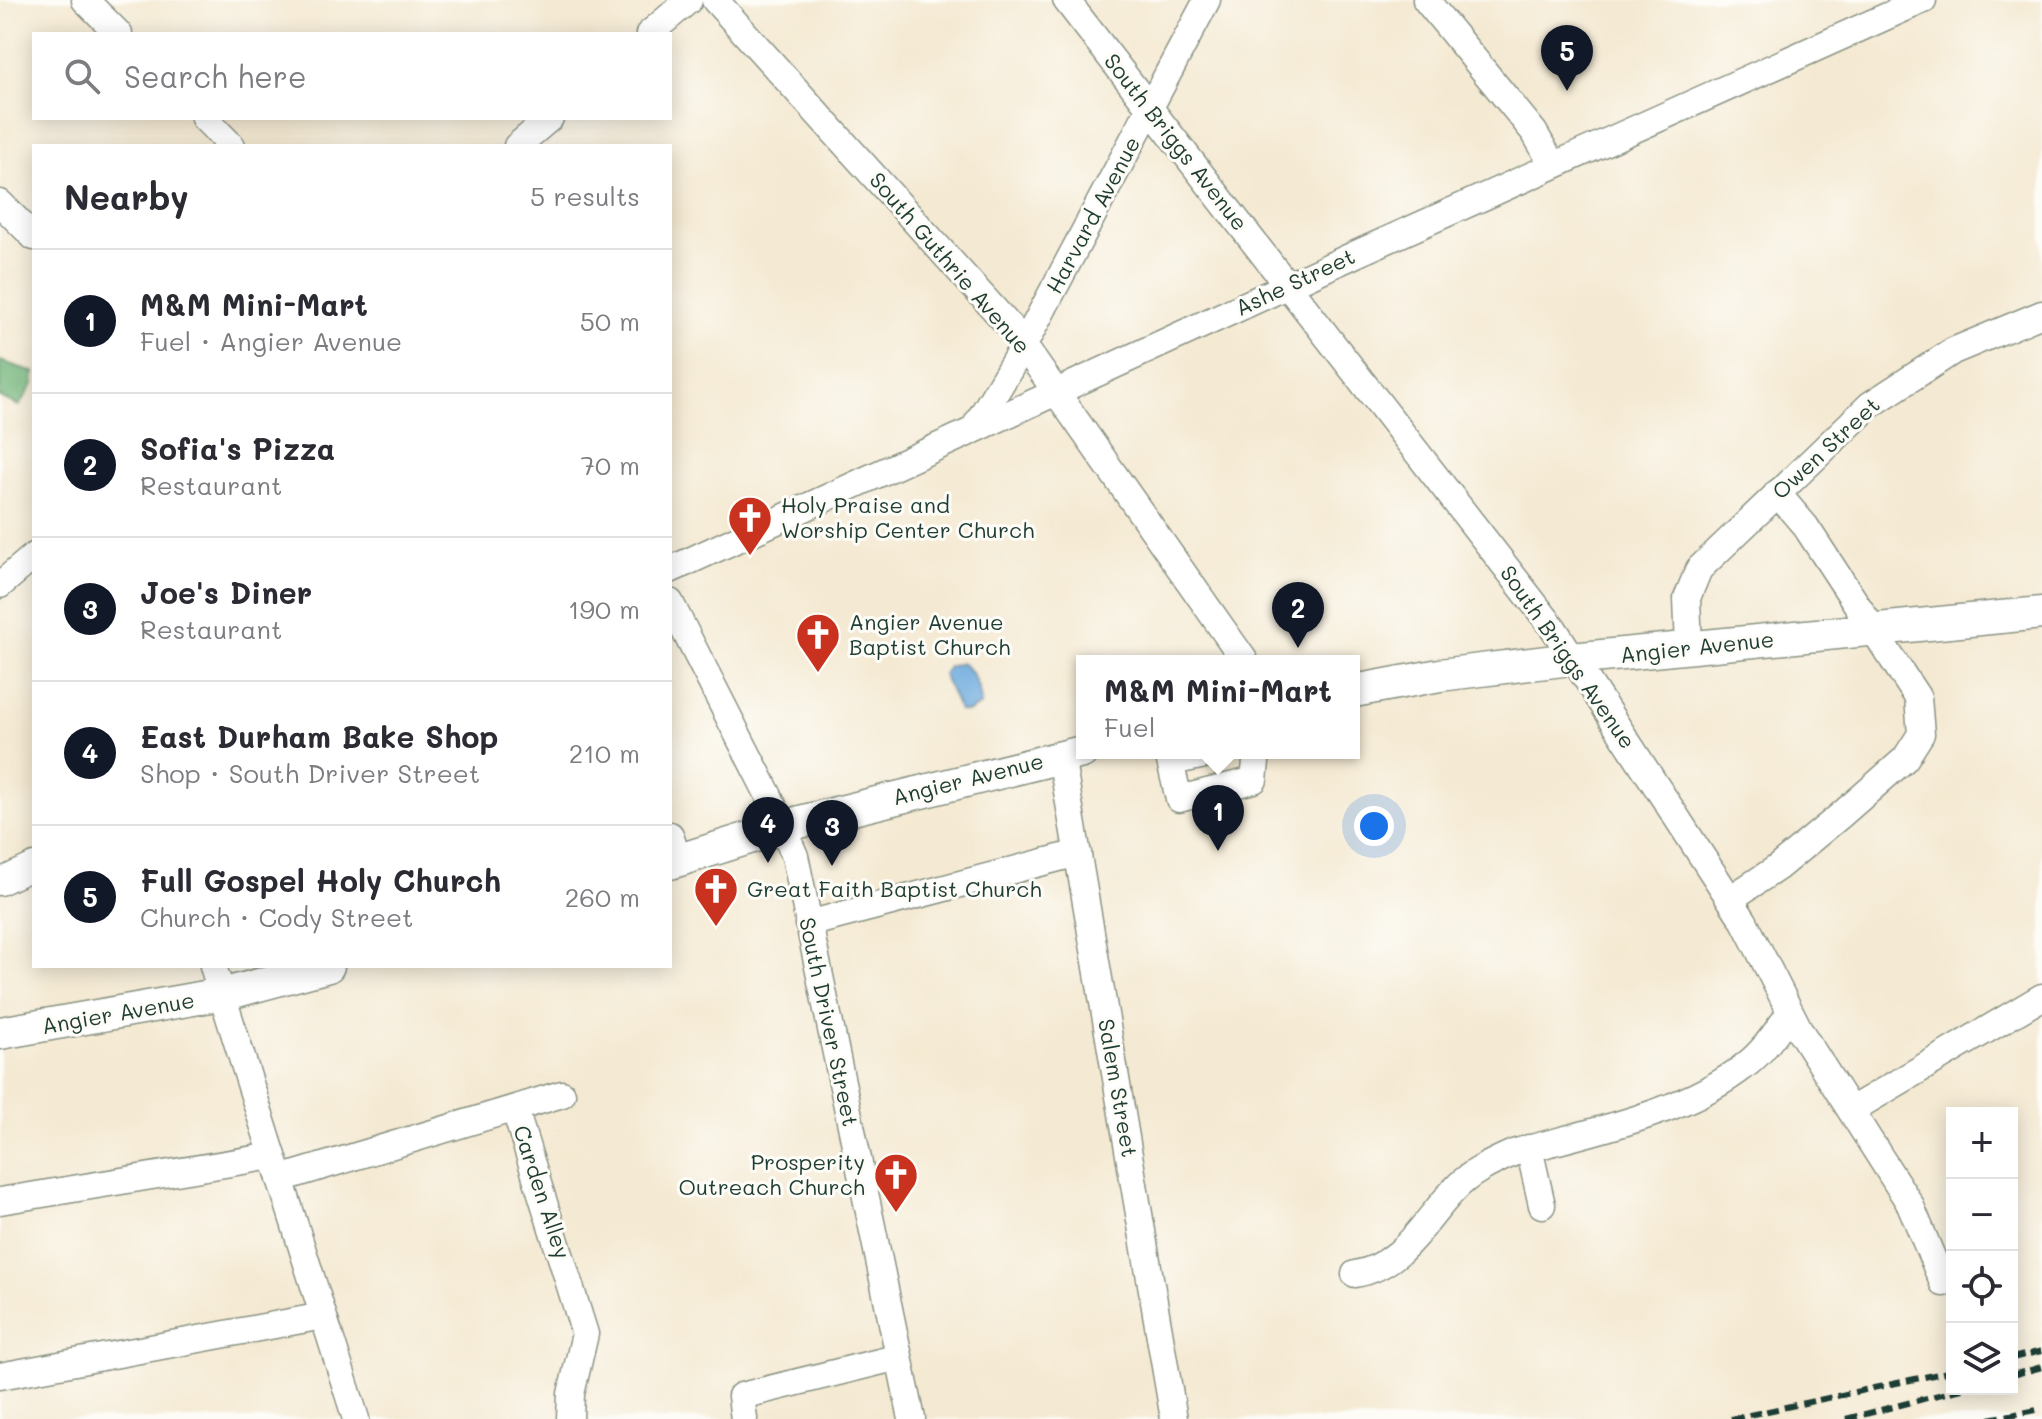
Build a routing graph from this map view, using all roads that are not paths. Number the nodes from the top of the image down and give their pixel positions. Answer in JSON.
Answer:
{"nodes":[{"id":1,"x":85,"y":0,"type":"edge"},
{"id":2,"x":689,"y":0,"type":"edge"},
{"id":3,"x":715,"y":0,"type":"edge"},
{"id":4,"x":1066,"y":0,"type":"edge"},
{"id":5,"x":1207,"y":0,"type":"edge"},
{"id":6,"x":1426,"y":0,"type":"edge"},
{"id":7,"x":1923,"y":0,"type":"edge"},
{"id":8,"x":117,"y":32,"type":"edge"},
{"id":9,"x":651,"y":32,"type":"edge"},
{"id":10,"x":1150,"y":107,"type":"junction"},
{"id":11,"x":206,"y":120,"type":"edge"},
{"id":12,"x":548,"y":120,"type":"edge"},
{"id":13,"x":230,"y":144,"type":"edge"},
{"id":14,"x":519,"y":144,"type":"edge"},
{"id":15,"x":1553,"y":165,"type":"junction"},
{"id":16,"x":0,"y":203,"type":"edge"},
{"id":17,"x":32,"y":235,"type":"edge"},
{"id":18,"x":1288,"y":287,"type":"junction"},
{"id":19,"x":2042,"y":314,"type":"edge"},
{"id":20,"x":1024,"y":345,"type":"junction"},
{"id":21,"x":1054,"y":391,"type":"junction"},
{"id":22,"x":975,"y":427,"type":"junction"},
{"id":23,"x":1777,"y":493,"type":"junction"},
{"id":24,"x":32,"y":558,"type":"edge"},
{"id":25,"x":672,"y":569,"type":"edge"},
{"id":26,"x":0,"y":585,"type":"edge"},
{"id":27,"x":672,"y":606,"type":"edge"},
{"id":28,"x":2042,"y":613,"type":"edge"},
{"id":29,"x":1872,"y":629,"type":"junction"},
{"id":30,"x":1689,"y":648,"type":"junction"},
{"id":31,"x":1241,"y":655,"type":"edge"},
{"id":32,"x":1571,"y":659,"type":"junction"},
{"id":33,"x":1360,"y":690,"type":"edge"},
{"id":34,"x":1072,"y":754,"type":"edge"},
{"id":35,"x":1170,"y":759,"type":"edge"},
{"id":36,"x":1256,"y":759,"type":"edge"},
{"id":37,"x":784,"y":827,"type":"junction"},
{"id":38,"x":673,"y":853,"type":"edge"},
{"id":39,"x":1078,"y":853,"type":"junction"},
{"id":40,"x":32,"y":867,"type":"edge"},
{"id":41,"x":0,"y":882,"type":"edge"},
{"id":42,"x":1730,"y":899,"type":"junction"},
{"id":43,"x":808,"y":924,"type":"junction"},
{"id":44,"x":312,"y":968,"type":"edge"},
{"id":45,"x":216,"y":980,"type":"edge"},
{"id":46,"x":2042,"y":997,"type":"edge"},
{"id":47,"x":1790,"y":1013,"type":"junction"},
{"id":48,"x":0,"y":1033,"type":"edge"},
{"id":49,"x":562,"y":1094,"type":"dead end"},
{"id":50,"x":1853,"y":1109,"type":"junction"},
{"id":51,"x":515,"y":1110,"type":"junction"},
{"id":52,"x":1529,"y":1148,"type":"junction"},
{"id":53,"x":277,"y":1167,"type":"junction"},
{"id":54,"x":0,"y":1201,"type":"edge"},
{"id":55,"x":1542,"y":1205,"type":"dead end"},
{"id":56,"x":1355,"y":1274,"type":"dead end"},
{"id":57,"x":1943,"y":1283,"type":"dead end"},
{"id":58,"x":323,"y":1316,"type":"junction"},
{"id":59,"x":899,"y":1357,"type":"junction"},
{"id":60,"x":0,"y":1376,"type":"edge"},
{"id":61,"x":356,"y":1419,"type":"edge"},
{"id":62,"x":570,"y":1419,"type":"edge"},
{"id":63,"x":744,"y":1419,"type":"edge"},
{"id":64,"x":912,"y":1419,"type":"edge"},
{"id":65,"x":1174,"y":1419,"type":"edge"}],
"edges":[{"from":1,"to":8,"type":"street"},
{"from":2,"to":9,"type":"street"},
{"from":3,"to":20,"type":"street","name":"South Guthrie Avenue"},
{"from":4,"to":10,"type":"street","name":"South Briggs Avenue"},
{"from":5,"to":10,"type":"street","name":"Harvard Avenue"},
{"from":6,"to":15,"type":"street"},
{"from":7,"to":15,"type":"street","name":"Ashe Street"},
{"from":10,"to":18,"type":"street","name":"South Briggs Avenue"},
{"from":10,"to":20,"type":"street","name":"Harvard Avenue"},
{"from":11,"to":13,"type":"street"},
{"from":12,"to":14,"type":"street"},
{"from":15,"to":18,"type":"street","name":"Ashe Street"},
{"from":16,"to":17,"type":"street"},
{"from":18,"to":21,"type":"street","name":"Ashe Street"},
{"from":18,"to":32,"type":"street","name":"South Briggs Avenue"},
{"from":19,"to":23,"type":"street","name":"Owen Street"},
{"from":20,"to":21,"type":"street","name":"South Guthrie Avenue"},
{"from":20,"to":22,"type":"street","name":"Harvard Avenue"},
{"from":21,"to":22,"type":"street","name":"Ashe Street"},
{"from":21,"to":31,"type":"street","name":"South Guthrie Avenue"},
{"from":22,"to":25,"type":"street","name":"Ashe Street"},
{"from":23,"to":29,"type":"street"},
{"from":23,"to":30,"type":"street","name":"Owen Street"},
{"from":24,"to":26,"type":"street"},
{"from":27,"to":37,"type":"street","name":"South Driver Street"},
{"from":28,"to":29,"type":"main road","name":"Angier Avenue"},
{"from":29,"to":30,"type":"main road","name":"Angier Avenue"},
{"from":29,"to":42,"type":"street"},
{"from":30,"to":32,"type":"main road","name":"Angier Avenue"},
{"from":32,"to":33,"type":"main road","name":"Angier Avenue"},
{"from":32,"to":42,"type":"street","name":"South Briggs Avenue"},
{"from":34,"to":37,"type":"main road","name":"Angier Avenue"},
{"from":34,"to":39,"type":"street","name":"Salem Street"},
{"from":35,"to":36,"type":"street"},
{"from":37,"to":38,"type":"main road","name":"Angier Avenue"},
{"from":37,"to":43,"type":"street","name":"South Driver Street"},
{"from":39,"to":43,"type":"street"},
{"from":39,"to":65,"type":"street","name":"Salem Street"},
{"from":40,"to":41,"type":"street"},
{"from":42,"to":47,"type":"street","name":"South Briggs Avenue"},
{"from":43,"to":59,"type":"street","name":"South Driver Street"},
{"from":44,"to":45,"type":"main road","name":"Angier Avenue"},
{"from":45,"to":48,"type":"main road","name":"Angier Avenue"},
{"from":45,"to":53,"type":"street"},
{"from":46,"to":50,"type":"street"},
{"from":47,"to":50,"type":"street","name":"South Briggs Avenue"},
{"from":47,"to":52,"type":"street"},
{"from":49,"to":51,"type":"street"},
{"from":50,"to":57,"type":"street","name":"South Briggs Avenue"},
{"from":51,"to":53,"type":"street","name":"Carden Alley"},
{"from":51,"to":62,"type":"street","name":"Carden Alley"},
{"from":52,"to":55,"type":"street"},
{"from":52,"to":56,"type":"street"},
{"from":53,"to":54,"type":"street","name":"Carden Alley"},
{"from":53,"to":58,"type":"street"},
{"from":58,"to":60,"type":"street"},
{"from":58,"to":61,"type":"street"},
{"from":59,"to":63,"type":"street"},
{"from":59,"to":64,"type":"street","name":"South Driver Street"}]}
